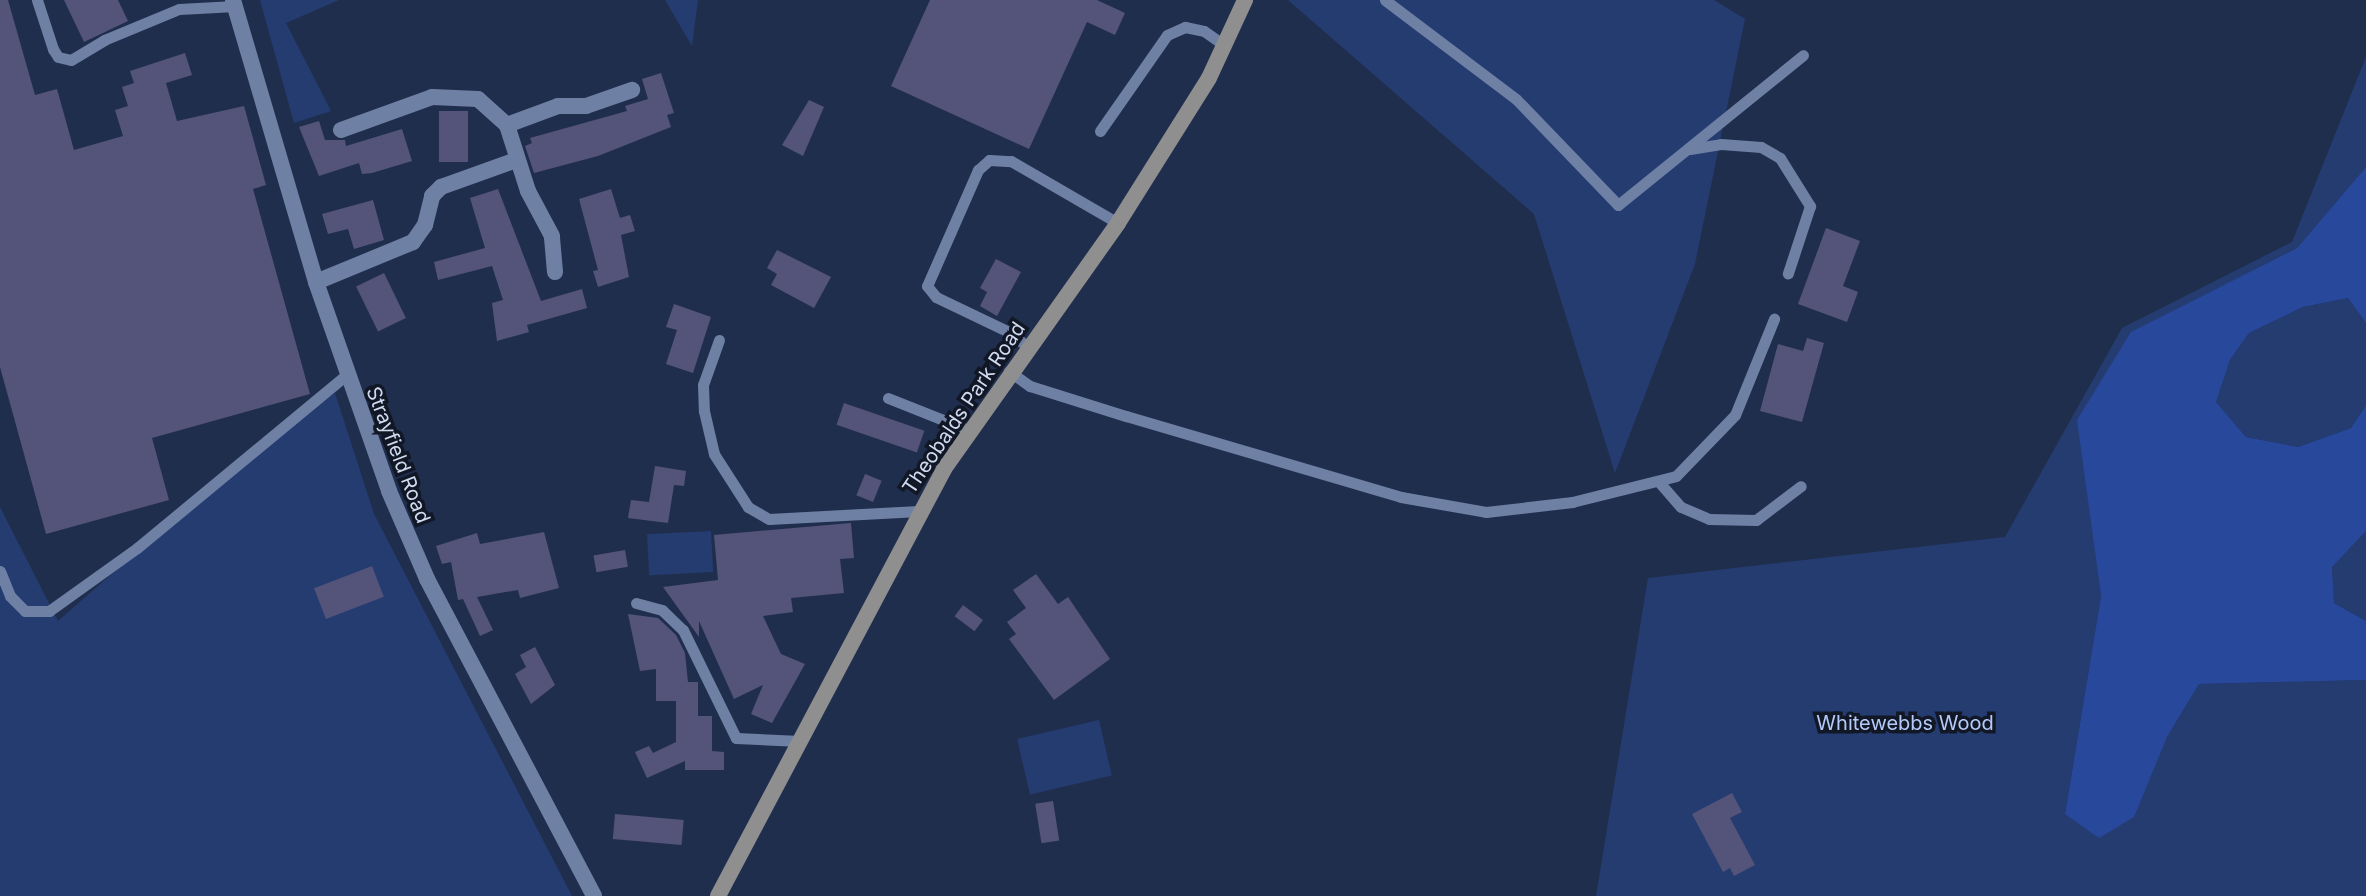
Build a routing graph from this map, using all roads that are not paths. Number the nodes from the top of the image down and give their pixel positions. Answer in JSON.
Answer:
{"nodes":[{"id":1,"x":37,"y":0,"type":"edge"},
{"id":2,"x":166,"y":0,"type":"edge"},
{"id":3,"x":1245,"y":0,"type":"edge"},
{"id":4,"x":1385,"y":0,"type":"edge"},
{"id":5,"x":234,"y":3,"type":"edge"},
{"id":6,"x":179,"y":9,"type":"junction"},
{"id":7,"x":1224,"y":45,"type":"junction"},
{"id":8,"x":1803,"y":55,"type":"dead end"},
{"id":9,"x":632,"y":90,"type":"dead end"},
{"id":10,"x":507,"y":125,"type":"junction"},
{"id":11,"x":341,"y":130,"type":"dead end"},
{"id":12,"x":1100,"y":131,"type":"dead end"},
{"id":13,"x":1690,"y":149,"type":"junction"},
{"id":14,"x":516,"y":160,"type":"junction"},
{"id":15,"x":1118,"y":223,"type":"junction"},
{"id":16,"x":555,"y":272,"type":"dead end"},
{"id":17,"x":1788,"y":273,"type":"dead end"},
{"id":18,"x":316,"y":282,"type":"junction"},
{"id":19,"x":1774,"y":319,"type":"dead end"},
{"id":20,"x":719,"y":340,"type":"dead end"},
{"id":21,"x":1028,"y":347,"type":"junction"},
{"id":22,"x":1009,"y":371,"type":"junction"},
{"id":23,"x":346,"y":375,"type":"junction"},
{"id":24,"x":888,"y":398,"type":"dead end"},
{"id":25,"x":969,"y":430,"type":"junction"},
{"id":26,"x":1659,"y":482,"type":"junction"},
{"id":27,"x":1801,"y":486,"type":"dead end"},
{"id":28,"x":919,"y":511,"type":"junction"},
{"id":29,"x":0,"y":571,"type":"edge"},
{"id":30,"x":636,"y":603,"type":"dead end"},
{"id":31,"x":800,"y":741,"type":"junction"},
{"id":32,"x":594,"y":896,"type":"edge"},
{"id":33,"x":718,"y":896,"type":"edge"}],
"edges":[{"from":1,"to":6,"type":"lane"},
{"from":2,"to":6,"type":"lane"},
{"from":3,"to":7,"type":"street","name":"Theobalds Park Road"},
{"from":4,"to":13,"type":"lane"},
{"from":5,"to":6,"type":"lane"},
{"from":5,"to":18,"type":"street","name":"Strayfield Road"},
{"from":7,"to":12,"type":"lane"},
{"from":7,"to":15,"type":"street","name":"Theobalds Park Road"},
{"from":8,"to":13,"type":"lane"},
{"from":9,"to":10,"type":"street"},
{"from":10,"to":11,"type":"street"},
{"from":10,"to":14,"type":"street"},
{"from":13,"to":17,"type":"lane"},
{"from":14,"to":16,"type":"street"},
{"from":14,"to":18,"type":"street"},
{"from":15,"to":21,"type":"street","name":"Theobalds Park Road"},
{"from":15,"to":21,"type":"lane"},
{"from":18,"to":23,"type":"street","name":"Strayfield Road"},
{"from":19,"to":26,"type":"lane"},
{"from":20,"to":28,"type":"lane"},
{"from":21,"to":22,"type":"street","name":"Theobalds Park Road"},
{"from":22,"to":25,"type":"street","name":"Theobalds Park Road"},
{"from":22,"to":26,"type":"lane"},
{"from":23,"to":29,"type":"lane"},
{"from":23,"to":32,"type":"street","name":"Strayfield Road"},
{"from":24,"to":25,"type":"lane"},
{"from":25,"to":28,"type":"street","name":"Theobalds Park Road"},
{"from":26,"to":27,"type":"lane"},
{"from":28,"to":31,"type":"street","name":"Theobalds Park Road"},
{"from":30,"to":31,"type":"lane"},
{"from":31,"to":33,"type":"street","name":"Theobalds Park Road"}]}
